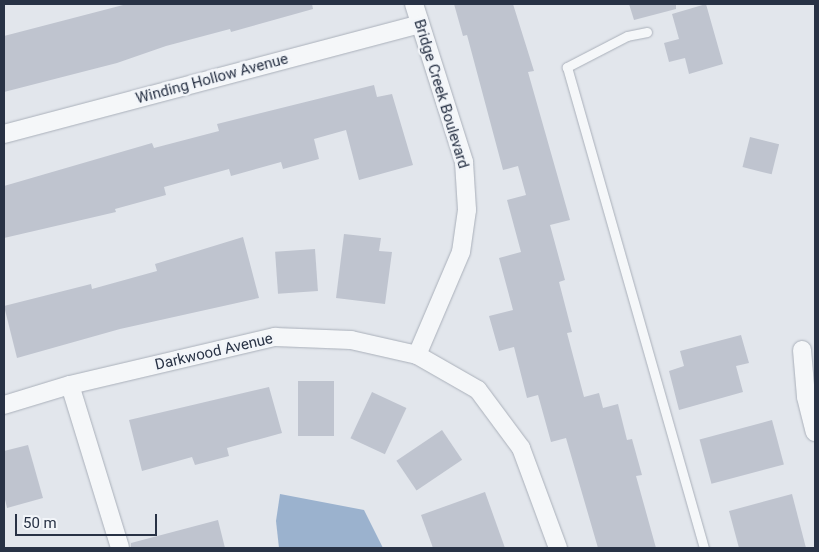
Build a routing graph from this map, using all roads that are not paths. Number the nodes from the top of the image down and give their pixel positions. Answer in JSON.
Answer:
{"nodes":[{"id":1,"x":414,"y":4,"type":"edge"},
{"id":2,"x":419,"y":24,"type":"junction"},
{"id":3,"x":647,"y":32,"type":"dead end"},
{"id":4,"x":4,"y":134,"type":"edge"},
{"id":5,"x":802,"y":350,"type":"dead end"},
{"id":6,"x":417,"y":355,"type":"junction"},
{"id":7,"x":70,"y":385,"type":"junction"},
{"id":8,"x":4,"y":405,"type":"edge"},
{"id":9,"x":815,"y":432,"type":"edge"},
{"id":10,"x":120,"y":548,"type":"edge"},
{"id":11,"x":558,"y":548,"type":"edge"},
{"id":12,"x":704,"y":548,"type":"edge"}],
"edges":[{"from":1,"to":2,"type":"street","name":"Bridge Creek Boulevard"},
{"from":2,"to":4,"type":"street","name":"Winding Hollow Avenue"},
{"from":2,"to":6,"type":"street","name":"Bridge Creek Boulevard"},
{"from":3,"to":12,"type":"lane"},
{"from":5,"to":9,"type":"street"},
{"from":6,"to":7,"type":"street","name":"Darkwood Avenue"},
{"from":6,"to":11,"type":"street","name":"Darkwood Avenue"},
{"from":7,"to":8,"type":"street","name":"Darkwood Avenue"},
{"from":7,"to":10,"type":"street"}]}
